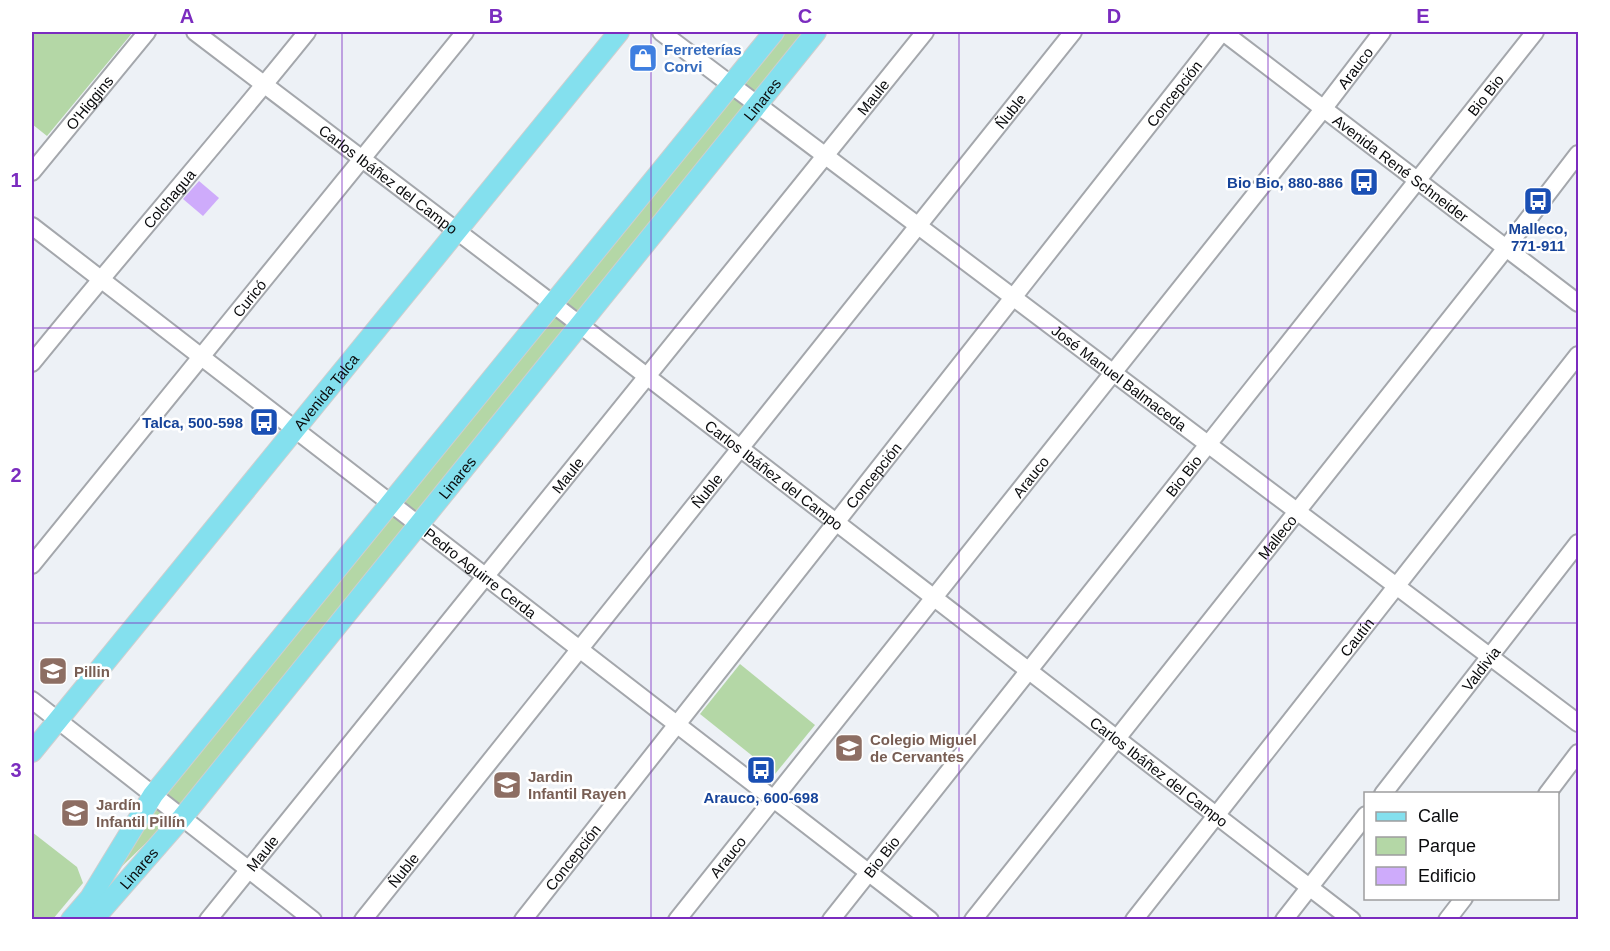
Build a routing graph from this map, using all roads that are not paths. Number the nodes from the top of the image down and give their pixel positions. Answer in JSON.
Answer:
{"nodes":[{"id":1,"x":147,"y":32,"type":"edge"},
{"id":2,"x":195,"y":32,"type":"edge"},
{"id":3,"x":307,"y":32,"type":"edge"},
{"id":4,"x":465,"y":32,"type":"edge"},
{"id":5,"x":620,"y":32,"type":"edge"},
{"id":6,"x":661,"y":32,"type":"edge"},
{"id":7,"x":774,"y":32,"type":"edge"},
{"id":8,"x":816,"y":32,"type":"edge"},
{"id":9,"x":925,"y":32,"type":"edge"},
{"id":10,"x":1073,"y":32,"type":"edge"},
{"id":11,"x":1382,"y":32,"type":"edge"},
{"id":12,"x":1535,"y":32,"type":"edge"},
{"id":13,"x":1230,"y":34,"type":"edge"},
{"id":14,"x":731,"y":84,"type":"junction"},
{"id":15,"x":264,"y":85,"type":"junction"},
{"id":16,"x":757,"y":104,"type":"junction"},
{"id":17,"x":1324,"y":108,"type":"junction"},
{"id":18,"x":1578,"y":154,"type":"edge"},
{"id":19,"x":825,"y":155,"type":"junction"},
{"id":20,"x":362,"y":159,"type":"junction"},
{"id":21,"x":32,"y":172,"type":"edge"},
{"id":22,"x":1418,"y":180,"type":"junction"},
{"id":23,"x":918,"y":225,"type":"junction"},
{"id":24,"x":32,"y":226,"type":"edge"},
{"id":25,"x":457,"y":231,"type":"junction"},
{"id":26,"x":1506,"y":248,"type":"junction"},
{"id":27,"x":100,"y":279,"type":"junction"},
{"id":28,"x":1013,"y":297,"type":"junction"},
{"id":29,"x":1578,"y":303,"type":"edge"},
{"id":30,"x":553,"y":304,"type":"junction"},
{"id":31,"x":580,"y":325,"type":"junction"},
{"id":32,"x":1578,"y":356,"type":"edge"},
{"id":33,"x":201,"y":357,"type":"junction"},
{"id":34,"x":32,"y":363,"type":"edge"},
{"id":35,"x":1113,"y":372,"type":"junction"},
{"id":36,"x":646,"y":376,"type":"junction"},
{"id":37,"x":295,"y":429,"type":"junction"},
{"id":38,"x":1208,"y":444,"type":"junction"},
{"id":39,"x":740,"y":448,"type":"junction"},
{"id":40,"x":390,"y":503,"type":"junction"},
{"id":41,"x":1297,"y":511,"type":"junction"},
{"id":42,"x":836,"y":522,"type":"junction"},
{"id":43,"x":419,"y":525,"type":"junction"},
{"id":44,"x":1578,"y":543,"type":"edge"},
{"id":45,"x":32,"y":565,"type":"edge"},
{"id":46,"x":485,"y":576,"type":"junction"},
{"id":47,"x":1396,"y":586,"type":"junction"},
{"id":48,"x":934,"y":597,"type":"junction"},
{"id":49,"x":579,"y":649,"type":"junction"},
{"id":50,"x":1490,"y":657,"type":"junction"},
{"id":51,"x":1028,"y":670,"type":"junction"},
{"id":52,"x":32,"y":700,"type":"edge"},
{"id":53,"x":57,"y":720,"type":"junction"},
{"id":54,"x":1578,"y":723,"type":"edge"},
{"id":55,"x":677,"y":724,"type":"junction"},
{"id":56,"x":1117,"y":738,"type":"junction"},
{"id":57,"x":32,"y":752,"type":"edge"},
{"id":58,"x":1578,"y":753,"type":"edge"},
{"id":59,"x":1385,"y":792,"type":"edge"},
{"id":60,"x":1549,"y":792,"type":"edge"},
{"id":61,"x":153,"y":795,"type":"junction"},
{"id":62,"x":773,"y":799,"type":"junction"},
{"id":63,"x":1216,"y":815,"type":"junction"},
{"id":64,"x":1364,"y":817,"type":"edge"},
{"id":65,"x":182,"y":818,"type":"junction"},
{"id":66,"x":248,"y":870,"type":"junction"},
{"id":67,"x":869,"y":872,"type":"junction"},
{"id":68,"x":1310,"y":887,"type":"junction"},
{"id":69,"x":1462,"y":900,"type":"edge"},
{"id":70,"x":71,"y":920,"type":"edge"},
{"id":71,"x":93,"y":920,"type":"edge"},
{"id":72,"x":208,"y":920,"type":"edge"},
{"id":73,"x":313,"y":920,"type":"edge"},
{"id":74,"x":363,"y":920,"type":"edge"},
{"id":75,"x":523,"y":920,"type":"edge"},
{"id":76,"x":677,"y":920,"type":"edge"},
{"id":77,"x":831,"y":920,"type":"edge"},
{"id":78,"x":930,"y":920,"type":"edge"},
{"id":79,"x":973,"y":920,"type":"edge"},
{"id":80,"x":1134,"y":920,"type":"edge"},
{"id":81,"x":1284,"y":920,"type":"edge"},
{"id":82,"x":1352,"y":920,"type":"edge"},
{"id":83,"x":1447,"y":920,"type":"edge"}],
"edges":[{"from":1,"to":21,"type":"street","name":"O'Higgins"},
{"from":2,"to":15,"type":"street","name":"Carlos Ibáñez del Campo"},
{"from":3,"to":15,"type":"street","name":"Colchagua"},
{"from":4,"to":20,"type":"street","name":"Curicó"},
{"from":5,"to":25,"type":"main road","name":"Avenida Talca"},
{"from":6,"to":14,"type":"street","name":"José Manuel Balmaceda"},
{"from":7,"to":14,"type":"main road","name":"Linares"},
{"from":8,"to":16,"type":"main road","name":"Linares"},
{"from":9,"to":19,"type":"street","name":"Maule"},
{"from":10,"to":23,"type":"street","name":"Ñuble"},
{"from":11,"to":17,"type":"street","name":"Arauco"},
{"from":12,"to":22,"type":"street","name":"Bio Bio"},
{"from":13,"to":17,"type":"street","name":"Avenida René Schneider"},
{"from":13,"to":28,"type":"street","name":"Concepción"},
{"from":14,"to":16,"type":"street","name":"José Manuel Balmaceda"},
{"from":14,"to":30,"type":"main road","name":"Linares"},
{"from":15,"to":20,"type":"street","name":"Carlos Ibáñez del Campo"},
{"from":15,"to":27,"type":"street","name":"Colchagua"},
{"from":16,"to":19,"type":"street","name":"José Manuel Balmaceda"},
{"from":16,"to":31,"type":"main road","name":"Linares"},
{"from":17,"to":22,"type":"street","name":"Avenida René Schneider"},
{"from":17,"to":35,"type":"street","name":"Arauco"},
{"from":18,"to":26,"type":"street","name":"Malleco"},
{"from":19,"to":23,"type":"street","name":"José Manuel Balmaceda"},
{"from":19,"to":36,"type":"street","name":"Maule"},
{"from":20,"to":25,"type":"street","name":"Carlos Ibáñez del Campo"},
{"from":20,"to":33,"type":"street","name":"Curicó"},
{"from":22,"to":26,"type":"street","name":"Avenida René Schneider"},
{"from":22,"to":38,"type":"street","name":"Bio Bio"},
{"from":23,"to":28,"type":"street","name":"José Manuel Balmaceda"},
{"from":23,"to":39,"type":"street","name":"Ñuble"},
{"from":24,"to":27,"type":"street","name":"Pedro Aguirre Cerda"},
{"from":25,"to":30,"type":"street","name":"Carlos Ibáñez del Campo"},
{"from":25,"to":37,"type":"main road","name":"Avenida Talca"},
{"from":26,"to":29,"type":"street","name":"Avenida René Schneider"},
{"from":26,"to":41,"type":"street","name":"Malleco"},
{"from":27,"to":33,"type":"street","name":"Pedro Aguirre Cerda"},
{"from":27,"to":34,"type":"street","name":"Colchagua"},
{"from":28,"to":35,"type":"street","name":"José Manuel Balmaceda"},
{"from":28,"to":42,"type":"street","name":"Concepción"},
{"from":30,"to":31,"type":"street","name":"Carlos Ibáñez del Campo"},
{"from":30,"to":40,"type":"main road","name":"Linares"},
{"from":31,"to":36,"type":"street","name":"Carlos Ibáñez del Campo"},
{"from":31,"to":43,"type":"main road","name":"Linares"},
{"from":32,"to":47,"type":"street","name":"Cautín"},
{"from":33,"to":37,"type":"street","name":"Pedro Aguirre Cerda"},
{"from":33,"to":45,"type":"street","name":"Curicó"},
{"from":35,"to":38,"type":"street","name":"José Manuel Balmaceda"},
{"from":35,"to":48,"type":"street","name":"Arauco"},
{"from":36,"to":39,"type":"street","name":"Carlos Ibáñez del Campo"},
{"from":36,"to":46,"type":"street","name":"Maule"},
{"from":37,"to":40,"type":"street","name":"Pedro Aguirre Cerda"},
{"from":37,"to":53,"type":"main road","name":"Avenida Talca"},
{"from":38,"to":41,"type":"street","name":"José Manuel Balmaceda"},
{"from":38,"to":51,"type":"street","name":"Bio Bio"},
{"from":39,"to":42,"type":"street","name":"Carlos Ibáñez del Campo"},
{"from":39,"to":49,"type":"street","name":"Ñuble"},
{"from":40,"to":43,"type":"street","name":"Pedro Aguirre Cerda"},
{"from":40,"to":61,"type":"main road","name":"Linares"},
{"from":41,"to":47,"type":"street","name":"José Manuel Balmaceda"},
{"from":41,"to":56,"type":"street","name":"Malleco"},
{"from":42,"to":48,"type":"street","name":"Carlos Ibáñez del Campo"},
{"from":42,"to":55,"type":"street","name":"Concepción"},
{"from":43,"to":46,"type":"street","name":"Pedro Aguirre Cerda"},
{"from":43,"to":65,"type":"main road","name":"Linares"},
{"from":44,"to":50,"type":"street","name":"Valdivia"},
{"from":46,"to":49,"type":"street","name":"Pedro Aguirre Cerda"},
{"from":46,"to":66,"type":"street","name":"Maule"},
{"from":47,"to":50,"type":"street","name":"José Manuel Balmaceda"},
{"from":47,"to":63,"type":"street","name":"Cautín"},
{"from":48,"to":51,"type":"street","name":"Carlos Ibáñez del Campo"},
{"from":48,"to":62,"type":"street","name":"Arauco"},
{"from":49,"to":55,"type":"street","name":"Pedro Aguirre Cerda"},
{"from":49,"to":74,"type":"street","name":"Ñuble"},
{"from":50,"to":54,"type":"street","name":"José Manuel Balmaceda"},
{"from":50,"to":59,"type":"street","name":"Valdivia"},
{"from":51,"to":56,"type":"street","name":"Carlos Ibáñez del Campo"},
{"from":51,"to":67,"type":"street","name":"Bio Bio"},
{"from":52,"to":53,"type":"street"},
{"from":53,"to":57,"type":"main road","name":"Avenida Talca"},
{"from":53,"to":61,"type":"street"},
{"from":55,"to":62,"type":"street","name":"Pedro Aguirre Cerda"},
{"from":55,"to":75,"type":"street","name":"Concepción"},
{"from":56,"to":63,"type":"street","name":"Carlos Ibáñez del Campo"},
{"from":56,"to":79,"type":"street","name":"Malleco"},
{"from":58,"to":60,"type":"street"},
{"from":61,"to":65,"type":"street"},
{"from":61,"to":70,"type":"main road","name":"Linares"},
{"from":62,"to":67,"type":"street","name":"Pedro Aguirre Cerda"},
{"from":62,"to":76,"type":"street","name":"Arauco"},
{"from":63,"to":68,"type":"street","name":"Carlos Ibáñez del Campo"},
{"from":63,"to":80,"type":"street","name":"Cautín"},
{"from":64,"to":68,"type":"street"},
{"from":65,"to":66,"type":"street"},
{"from":65,"to":71,"type":"main road","name":"Linares"},
{"from":66,"to":72,"type":"street","name":"Maule"},
{"from":66,"to":73,"type":"street"},
{"from":67,"to":77,"type":"street","name":"Bio Bio"},
{"from":67,"to":78,"type":"street","name":"Pedro Aguirre Cerda"},
{"from":68,"to":81,"type":"street"},
{"from":68,"to":82,"type":"street","name":"Carlos Ibáñez del Campo"},
{"from":69,"to":83,"type":"street"}]}
